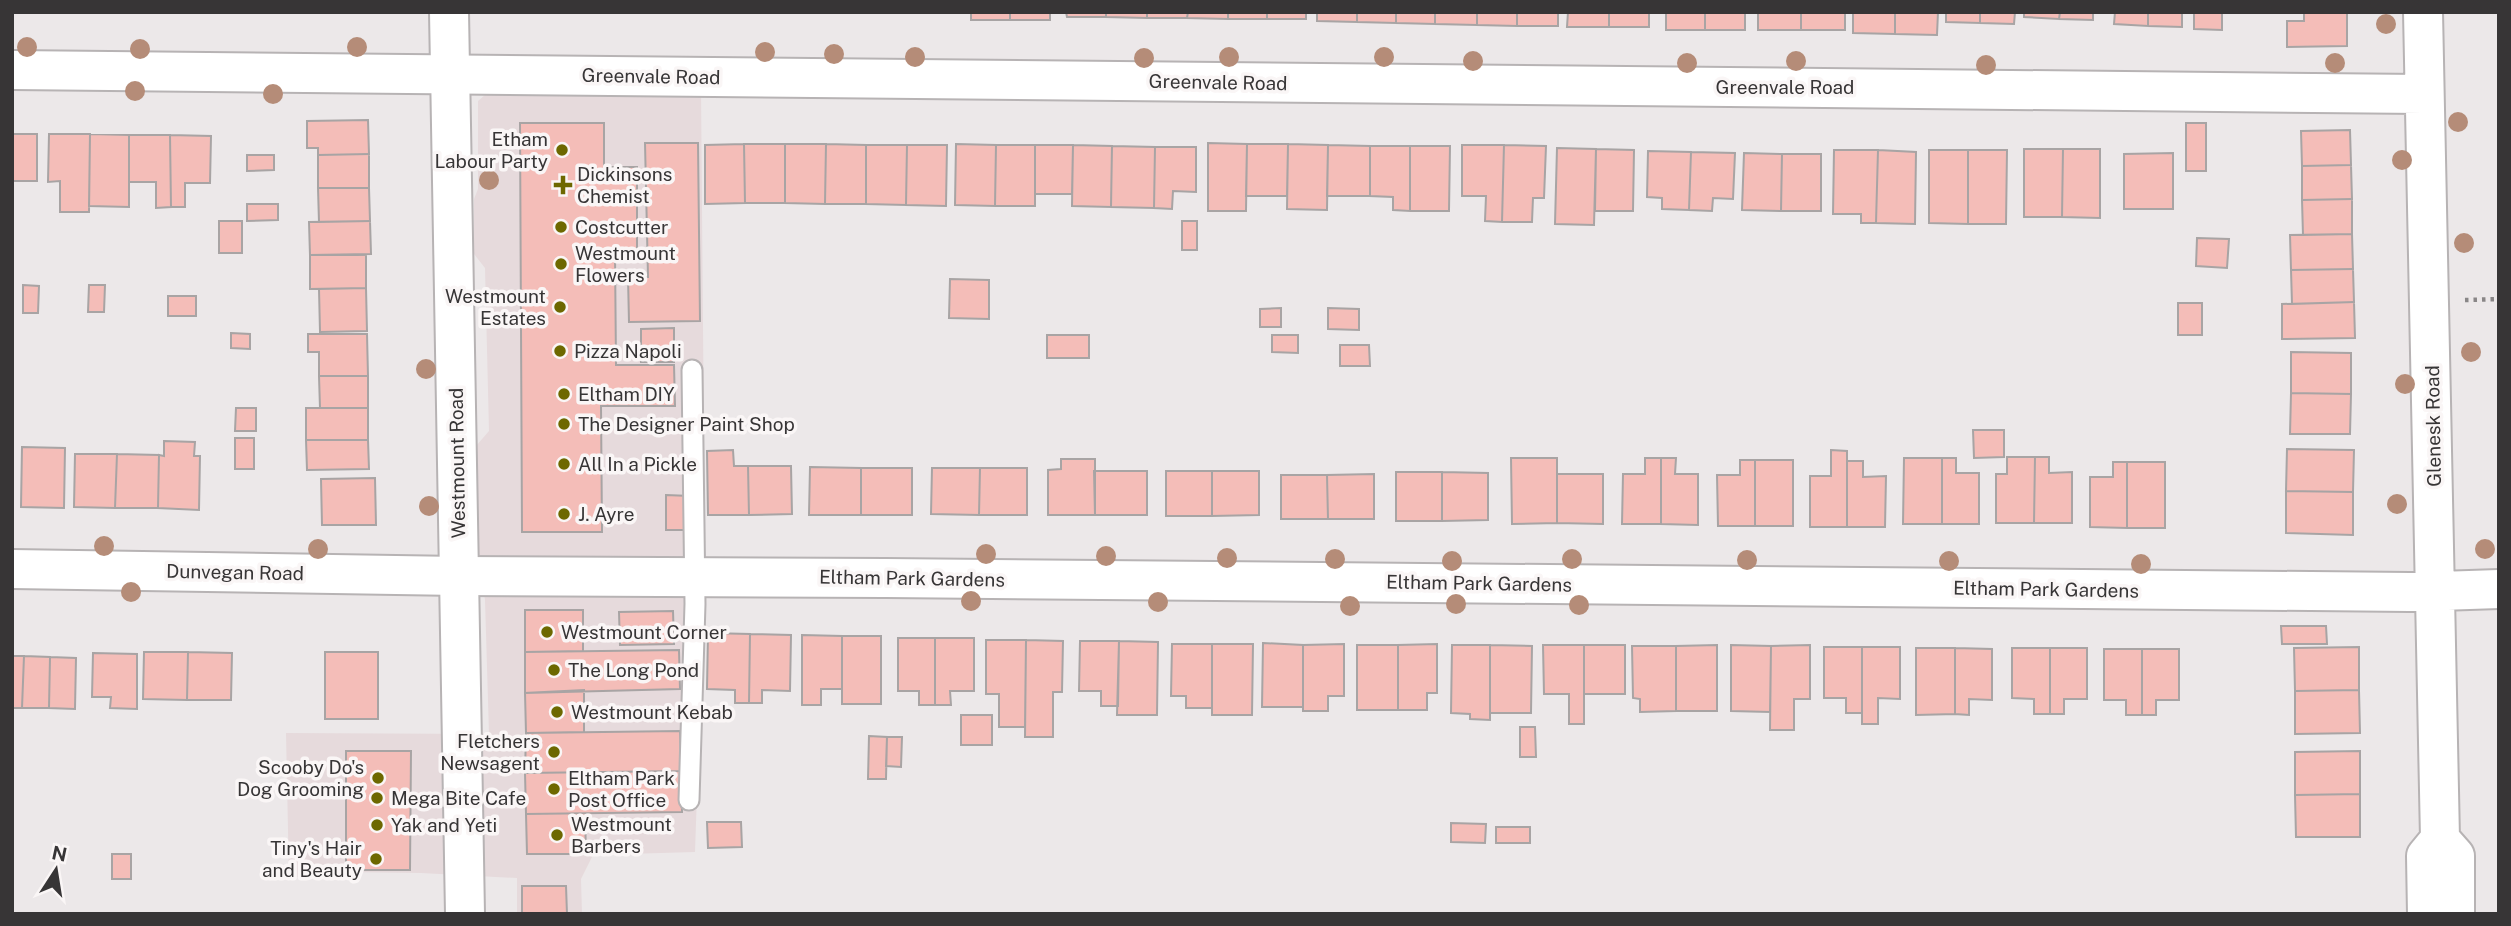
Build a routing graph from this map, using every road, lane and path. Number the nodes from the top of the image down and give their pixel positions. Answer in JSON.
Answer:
{"nodes":[{"id":1,"x":449,"y":12,"type":"edge"},
{"id":2,"x":2423,"y":12,"type":"edge"},
{"id":3,"x":12,"y":70,"type":"edge"},
{"id":4,"x":450,"y":73,"type":"junction"},
{"id":5,"x":2423,"y":94,"type":"junction"},
{"id":6,"x":692,"y":370,"type":"dead end"},
{"id":7,"x":12,"y":569,"type":"edge"},
{"id":8,"x":459,"y":576,"type":"junction"},
{"id":9,"x":695,"y":576,"type":"junction"},
{"id":10,"x":2499,"y":589,"type":"edge"},
{"id":11,"x":2435,"y":591,"type":"junction"},
{"id":12,"x":689,"y":800,"type":"dead end"},
{"id":13,"x":2440,"y":850,"type":"junction"},
{"id":14,"x":464,"y":897,"type":"edge"},
{"id":15,"x":2427,"y":914,"type":"edge"},
{"id":16,"x":2455,"y":914,"type":"edge"}],
"edges":[{"from":1,"to":4,"type":"street","name":"Westmount Road"},
{"from":2,"to":5,"type":"street","name":"Glenesk Road"},
{"from":3,"to":4,"type":"street","name":"Greenvale Road"},
{"from":4,"to":5,"type":"street","name":"Greenvale Road"},
{"from":4,"to":8,"type":"street","name":"Westmount Road"},
{"from":5,"to":11,"type":"street","name":"Glenesk Road"},
{"from":6,"to":9,"type":"lane"},
{"from":7,"to":8,"type":"street","name":"Dunvegan Road"},
{"from":8,"to":9,"type":"street","name":"Eltham Park Gardens"},
{"from":8,"to":14,"type":"street","name":"Westmount Road"},
{"from":9,"to":11,"type":"street","name":"Eltham Park Gardens"},
{"from":9,"to":12,"type":"lane"},
{"from":10,"to":11,"type":"street","name":"Eltham Park Gardens"},
{"from":11,"to":13,"type":"street","name":"Glenesk Road"},
{"from":13,"to":15,"type":"street","name":"Glenesk Road"},
{"from":13,"to":16,"type":"street","name":"Glenesk Road"}]}
